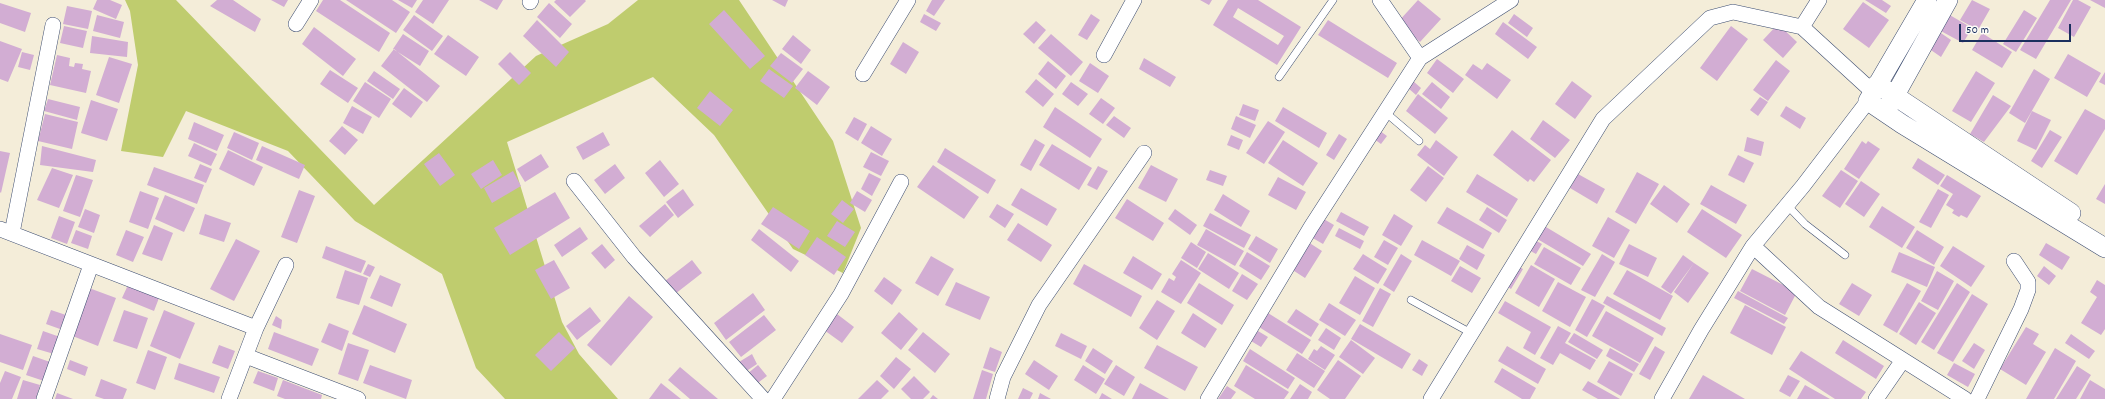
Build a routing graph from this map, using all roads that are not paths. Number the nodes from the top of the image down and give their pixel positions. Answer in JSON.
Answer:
{"nodes":[{"id":1,"x":311,"y":0,"type":"edge"},
{"id":2,"x":908,"y":0,"type":"edge"},
{"id":3,"x":1134,"y":0,"type":"edge"},
{"id":4,"x":1333,"y":0,"type":"edge"},
{"id":5,"x":1380,"y":0,"type":"edge"},
{"id":6,"x":1511,"y":0,"type":"edge"},
{"id":7,"x":1819,"y":0,"type":"edge"},
{"id":8,"x":1927,"y":0,"type":"edge"},
{"id":9,"x":1948,"y":0,"type":"edge"},
{"id":10,"x":296,"y":24,"type":"dead end"},
{"id":11,"x":53,"y":25,"type":"dead end"},
{"id":12,"x":1802,"y":27,"type":"junction"},
{"id":13,"x":1104,"y":54,"type":"dead end"},
{"id":14,"x":1420,"y":58,"type":"junction"},
{"id":15,"x":863,"y":74,"type":"dead end"},
{"id":16,"x":1279,"y":77,"type":"dead end"},
{"id":17,"x":1873,"y":92,"type":"junction"},
{"id":18,"x":1895,"y":96,"type":"junction"},
{"id":19,"x":1385,"y":112,"type":"junction"},
{"id":20,"x":1885,"y":114,"type":"junction"},
{"id":21,"x":1419,"y":141,"type":"dead end"},
{"id":22,"x":1144,"y":153,"type":"dead end"},
{"id":23,"x":574,"y":181,"type":"dead end"},
{"id":24,"x":901,"y":182,"type":"dead end"},
{"id":25,"x":1787,"y":205,"type":"junction"},
{"id":26,"x":6,"y":231,"type":"edge"},
{"id":27,"x":2105,"y":234,"type":"edge"},
{"id":28,"x":1753,"y":246,"type":"junction"},
{"id":29,"x":2105,"y":248,"type":"edge"},
{"id":30,"x":1844,"y":255,"type":"dead end"},
{"id":31,"x":2014,"y":261,"type":"dead end"},
{"id":32,"x":91,"y":265,"type":"junction"},
{"id":33,"x":286,"y":265,"type":"dead end"},
{"id":34,"x":1411,"y":300,"type":"dead end"},
{"id":35,"x":256,"y":328,"type":"junction"},
{"id":36,"x":1471,"y":333,"type":"junction"},
{"id":37,"x":246,"y":356,"type":"junction"},
{"id":38,"x":1904,"y":360,"type":"junction"},
{"id":39,"x":44,"y":399,"type":"edge"},
{"id":40,"x":229,"y":399,"type":"edge"},
{"id":41,"x":358,"y":399,"type":"edge"},
{"id":42,"x":763,"y":399,"type":"edge"},
{"id":43,"x":773,"y":399,"type":"edge"},
{"id":44,"x":998,"y":399,"type":"edge"},
{"id":45,"x":1208,"y":399,"type":"edge"},
{"id":46,"x":1431,"y":399,"type":"edge"},
{"id":47,"x":1662,"y":399,"type":"edge"},
{"id":48,"x":1876,"y":399,"type":"edge"},
{"id":49,"x":1965,"y":399,"type":"edge"},
{"id":50,"x":1977,"y":399,"type":"edge"}],
"edges":[{"from":1,"to":10,"type":"street"},
{"from":2,"to":15,"type":"street"},
{"from":3,"to":13,"type":"street"},
{"from":4,"to":16,"type":"lane"},
{"from":5,"to":14,"type":"street"},
{"from":6,"to":14,"type":"street"},
{"from":7,"to":12,"type":"street"},
{"from":8,"to":17,"type":"street"},
{"from":9,"to":18,"type":"street"},
{"from":11,"to":26,"type":"street"},
{"from":12,"to":17,"type":"street"},
{"from":12,"to":36,"type":"street"},
{"from":14,"to":19,"type":"street"},
{"from":17,"to":18,"type":"street"},
{"from":17,"to":20,"type":"street"},
{"from":17,"to":25,"type":"street"},
{"from":18,"to":20,"type":"street"},
{"from":18,"to":27,"type":"street"},
{"from":19,"to":21,"type":"lane"},
{"from":19,"to":45,"type":"street"},
{"from":20,"to":29,"type":"street"},
{"from":22,"to":44,"type":"street"},
{"from":23,"to":42,"type":"street"},
{"from":24,"to":43,"type":"street"},
{"from":25,"to":28,"type":"street"},
{"from":25,"to":30,"type":"lane"},
{"from":26,"to":32,"type":"street"},
{"from":28,"to":38,"type":"street"},
{"from":28,"to":47,"type":"street"},
{"from":31,"to":50,"type":"street"},
{"from":32,"to":35,"type":"street"},
{"from":32,"to":39,"type":"street"},
{"from":33,"to":35,"type":"street"},
{"from":34,"to":36,"type":"lane"},
{"from":35,"to":37,"type":"street"},
{"from":36,"to":46,"type":"street"},
{"from":37,"to":40,"type":"street"},
{"from":37,"to":41,"type":"street"},
{"from":38,"to":48,"type":"street"},
{"from":38,"to":49,"type":"street"}]}
